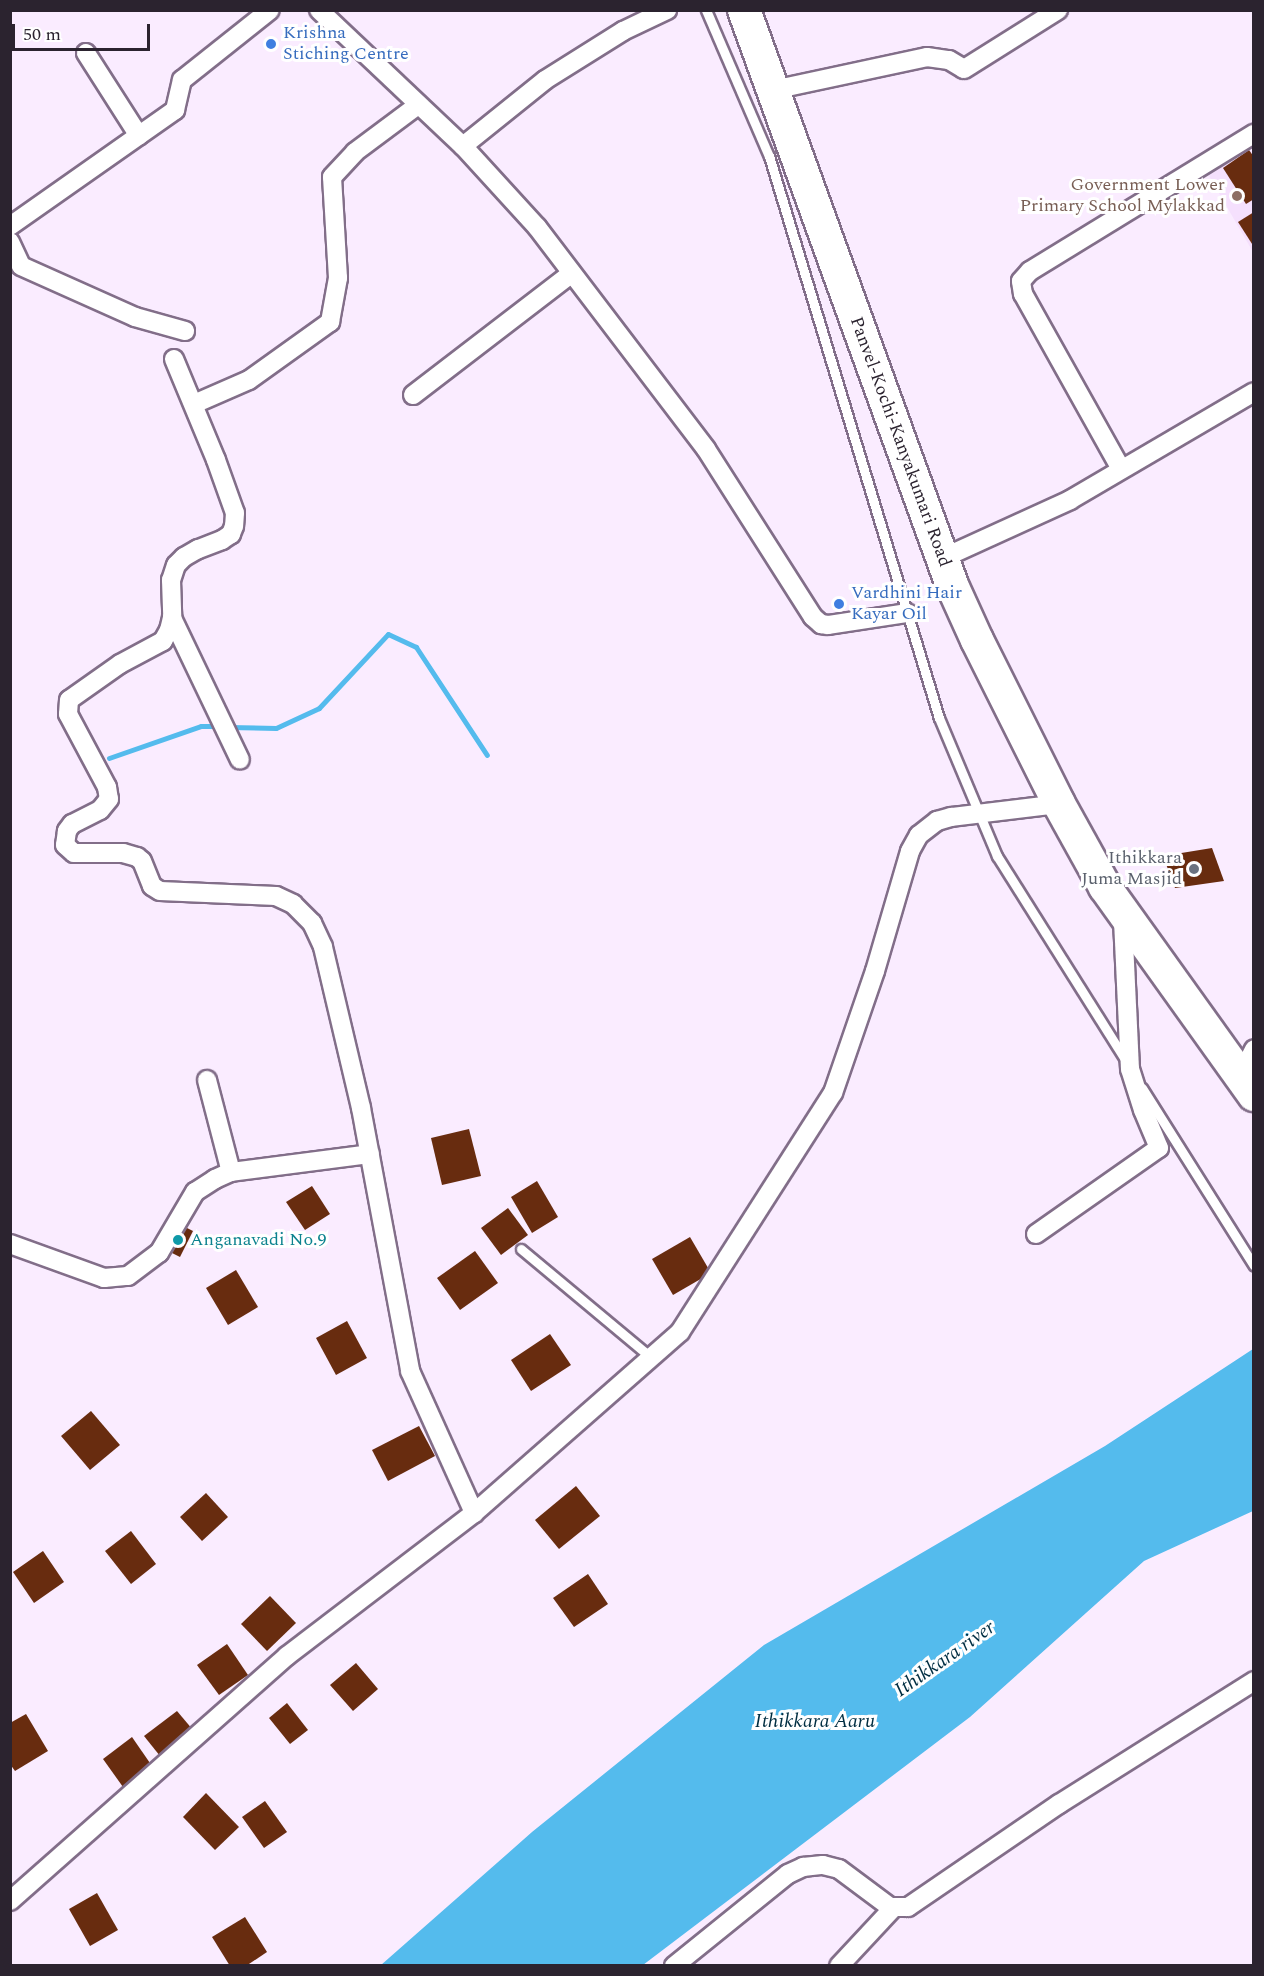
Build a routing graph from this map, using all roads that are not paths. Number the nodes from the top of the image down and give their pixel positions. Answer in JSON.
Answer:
{"nodes":[{"id":1,"x":270,"y":10,"type":"edge"},
{"id":2,"x":319,"y":10,"type":"edge"},
{"id":3,"x":667,"y":10,"type":"edge"},
{"id":4,"x":706,"y":10,"type":"edge"},
{"id":5,"x":744,"y":10,"type":"edge"},
{"id":6,"x":1058,"y":10,"type":"edge"},
{"id":7,"x":86,"y":53,"type":"dead end"},
{"id":8,"x":773,"y":90,"type":"junction"},
{"id":9,"x":418,"y":105,"type":"junction"},
{"id":10,"x":1254,"y":134,"type":"edge"},
{"id":11,"x":139,"y":136,"type":"junction"},
{"id":12,"x":463,"y":146,"type":"junction"},
{"id":13,"x":10,"y":226,"type":"edge"},
{"id":14,"x":10,"y":242,"type":"edge"},
{"id":15,"x":572,"y":273,"type":"junction"},
{"id":16,"x":185,"y":331,"type":"dead end"},
{"id":17,"x":174,"y":359,"type":"dead end"},
{"id":18,"x":1254,"y":392,"type":"edge"},
{"id":19,"x":413,"y":395,"type":"dead end"},
{"id":20,"x":194,"y":404,"type":"junction"},
{"id":21,"x":1121,"y":470,"type":"junction"},
{"id":22,"x":943,"y":558,"type":"junction"},
{"id":23,"x":907,"y":613,"type":"junction"},
{"id":24,"x":172,"y":618,"type":"junction"},
{"id":25,"x":240,"y":760,"type":"dead end"},
{"id":26,"x":1059,"y":804,"type":"junction"},
{"id":27,"x":979,"y":814,"type":"junction"},
{"id":28,"x":1122,"y":914,"type":"junction"},
{"id":29,"x":1254,"y":1049,"type":"edge"},
{"id":30,"x":1130,"y":1069,"type":"junction"},
{"id":31,"x":207,"y":1080,"type":"dead end"},
{"id":32,"x":1247,"y":1086,"type":"edge"},
{"id":33,"x":370,"y":1154,"type":"junction"},
{"id":34,"x":231,"y":1172,"type":"junction"},
{"id":35,"x":1036,"y":1234,"type":"dead end"},
{"id":36,"x":10,"y":1244,"type":"edge"},
{"id":37,"x":521,"y":1250,"type":"dead end"},
{"id":38,"x":1254,"y":1266,"type":"edge"},
{"id":39,"x":652,"y":1358,"type":"junction"},
{"id":40,"x":474,"y":1513,"type":"junction"},
{"id":41,"x":1254,"y":1682,"type":"edge"},
{"id":42,"x":10,"y":1901,"type":"edge"},
{"id":43,"x":893,"y":1908,"type":"junction"},
{"id":44,"x":674,"y":1965,"type":"edge"},
{"id":45,"x":839,"y":1965,"type":"edge"}],
"edges":[{"from":1,"to":11,"type":"street"},
{"from":2,"to":9,"type":"street"},
{"from":3,"to":12,"type":"street"},
{"from":4,"to":23,"type":"lane"},
{"from":5,"to":8,"type":"highway","name":"Panvel-Kochi-Kanyakumari Road"},
{"from":6,"to":8,"type":"street"},
{"from":7,"to":11,"type":"street"},
{"from":8,"to":22,"type":"highway","name":"Panvel-Kochi-Kanyakumari Road"},
{"from":9,"to":12,"type":"street"},
{"from":9,"to":20,"type":"street"},
{"from":10,"to":21,"type":"street"},
{"from":11,"to":13,"type":"street"},
{"from":12,"to":15,"type":"street"},
{"from":14,"to":16,"type":"street"},
{"from":15,"to":19,"type":"street"},
{"from":15,"to":23,"type":"street"},
{"from":17,"to":20,"type":"street"},
{"from":18,"to":21,"type":"street"},
{"from":20,"to":24,"type":"street"},
{"from":21,"to":22,"type":"street"},
{"from":22,"to":26,"type":"highway","name":"Panvel-Kochi-Kanyakumari Road"},
{"from":23,"to":27,"type":"lane"},
{"from":24,"to":25,"type":"street"},
{"from":24,"to":33,"type":"street"},
{"from":26,"to":27,"type":"street"},
{"from":26,"to":28,"type":"highway","name":"Panvel-Kochi-Kanyakumari Road"},
{"from":27,"to":30,"type":"lane"},
{"from":27,"to":39,"type":"street"},
{"from":28,"to":30,"type":"street"},
{"from":28,"to":32,"type":"highway","name":"Panvel-Kochi-Kanyakumari Road"},
{"from":29,"to":32,"type":"street"},
{"from":30,"to":35,"type":"street"},
{"from":30,"to":38,"type":"lane"},
{"from":31,"to":34,"type":"street"},
{"from":33,"to":34,"type":"street"},
{"from":33,"to":40,"type":"street"},
{"from":34,"to":36,"type":"street"},
{"from":37,"to":39,"type":"lane"},
{"from":39,"to":40,"type":"street"},
{"from":40,"to":42,"type":"street"},
{"from":41,"to":43,"type":"street"},
{"from":43,"to":44,"type":"street"},
{"from":43,"to":45,"type":"street"}]}
